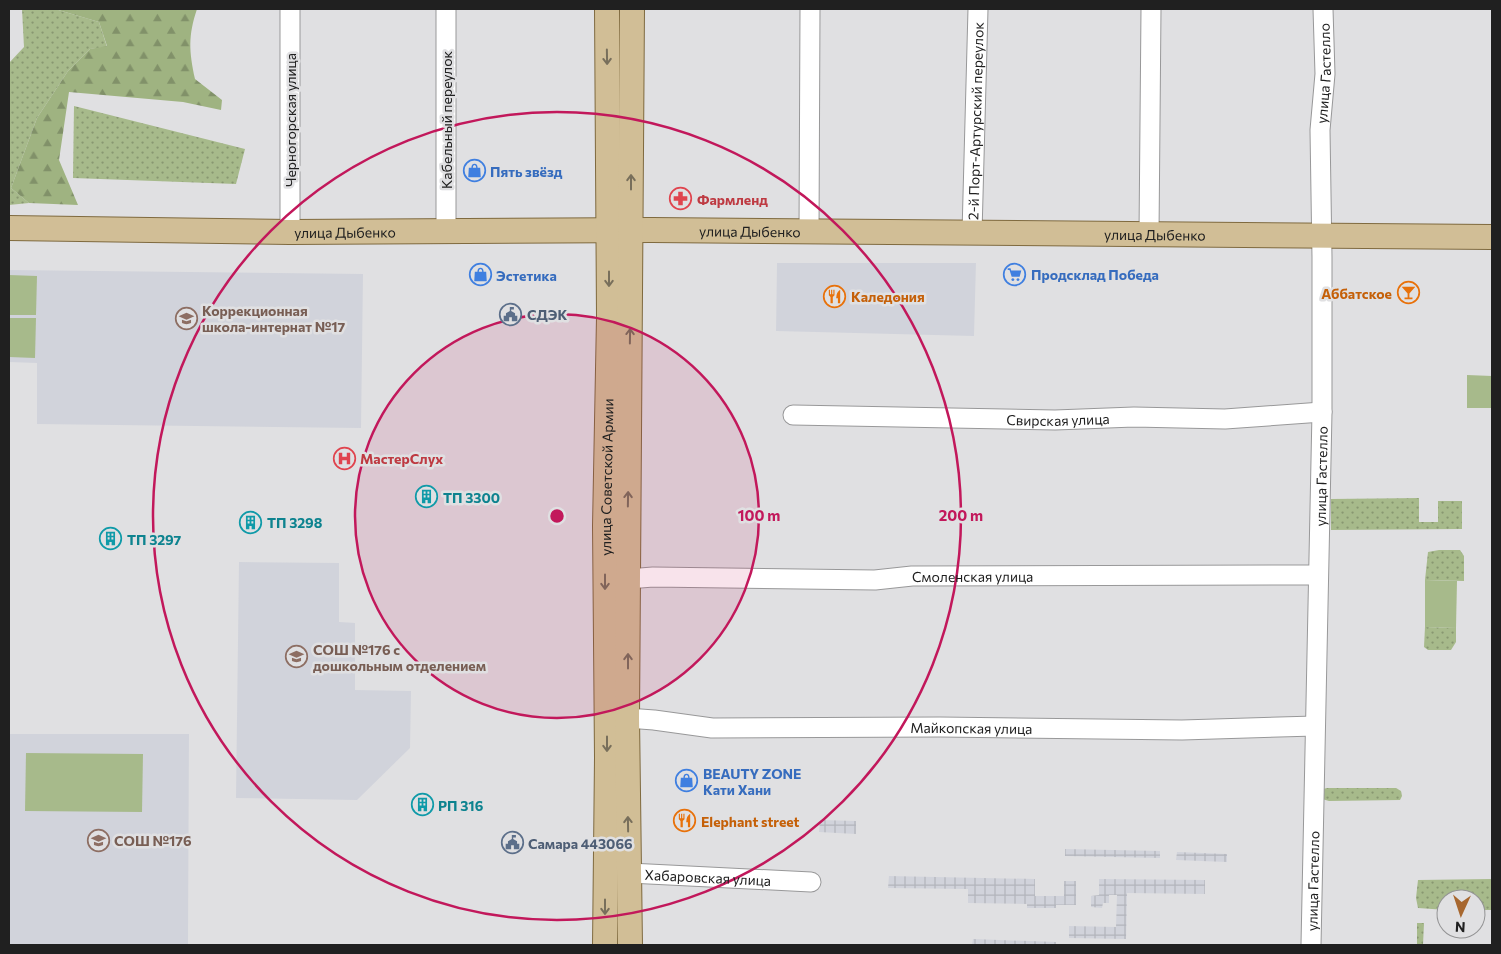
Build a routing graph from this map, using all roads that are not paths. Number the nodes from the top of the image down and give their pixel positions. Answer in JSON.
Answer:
{"nodes":[{"id":1,"x":290,"y":9,"type":"edge"},
{"id":2,"x":446,"y":9,"type":"edge"},
{"id":3,"x":607,"y":9,"type":"edge"},
{"id":4,"x":632,"y":9,"type":"edge"},
{"id":5,"x":810,"y":9,"type":"edge"},
{"id":6,"x":978,"y":9,"type":"edge"},
{"id":7,"x":1151,"y":9,"type":"edge"},
{"id":8,"x":1323,"y":9,"type":"edge"},
{"id":9,"x":9,"y":228,"type":"edge"},
{"id":10,"x":620,"y":231,"type":"junction"},
{"id":11,"x":290,"y":232,"type":"junction"},
{"id":12,"x":446,"y":232,"type":"junction"},
{"id":13,"x":809,"y":232,"type":"junction"},
{"id":14,"x":972,"y":233,"type":"junction"},
{"id":15,"x":1149,"y":234,"type":"junction"},
{"id":16,"x":1322,"y":236,"type":"junction"},
{"id":17,"x":1492,"y":237,"type":"edge"},
{"id":18,"x":1322,"y":412,"type":"junction"},
{"id":19,"x":793,"y":415,"type":"dead end"},
{"id":20,"x":1318,"y":575,"type":"junction"},
{"id":21,"x":628,"y":579,"type":"junction"},
{"id":22,"x":627,"y":718,"type":"junction"},
{"id":23,"x":1315,"y":726,"type":"junction"},
{"id":24,"x":629,"y":873,"type":"junction"},
{"id":25,"x":605,"y":876,"type":"junction"},
{"id":26,"x":811,"y":882,"type":"dead end"},
{"id":27,"x":605,"y":945,"type":"edge"},
{"id":28,"x":630,"y":945,"type":"edge"},
{"id":29,"x":1311,"y":945,"type":"edge"}],
"edges":[{"from":1,"to":11,"type":"street","name":"Черногорская улица"},
{"from":2,"to":12,"type":"street","name":"Кабельный переулок"},
{"from":3,"to":10,"type":"main road","name":"улица Советской Армии","one_way":true},
{"from":10,"to":4,"type":"main road","name":"улица Советской Армии","one_way":true},
{"from":5,"to":13,"type":"street"},
{"from":6,"to":14,"type":"street","name":"2-й Порт-Артурский переулок"},
{"from":7,"to":15,"type":"street"},
{"from":8,"to":16,"type":"street","name":"улица Гастелло"},
{"from":9,"to":11,"type":"main road","name":"улица Дыбенко"},
{"from":10,"to":12,"type":"main road","name":"улица Дыбенко"},
{"from":10,"to":13,"type":"main road","name":"улица Дыбенко"},
{"from":21,"to":10,"type":"main road","name":"улица Советской Армии","one_way":true},
{"from":10,"to":25,"type":"main road","name":"улица Советской Армии","one_way":true},
{"from":11,"to":12,"type":"main road","name":"улица Дыбенко"},
{"from":13,"to":14,"type":"main road","name":"улица Дыбенко"},
{"from":14,"to":15,"type":"main road","name":"улица Дыбенко"},
{"from":15,"to":16,"type":"main road","name":"улица Дыбенко"},
{"from":16,"to":17,"type":"main road","name":"улица Дыбенко"},
{"from":16,"to":18,"type":"street","name":"улица Гастелло"},
{"from":18,"to":19,"type":"street","name":"Свирская улица"},
{"from":18,"to":20,"type":"street","name":"улица Гастелло"},
{"from":20,"to":21,"type":"street","name":"Смоленская улица"},
{"from":20,"to":23,"type":"street","name":"улица Гастелло"},
{"from":22,"to":21,"type":"main road","name":"улица Советской Армии","one_way":true},
{"from":22,"to":23,"type":"street","name":"Майкопская улица"},
{"from":24,"to":22,"type":"main road","name":"улица Советской Армии","one_way":true},
{"from":23,"to":29,"type":"street","name":"улица Гастелло"},
{"from":24,"to":25,"type":"main road","name":"Хабаровская улица"},
{"from":24,"to":26,"type":"street","name":"Хабаровская улица"},
{"from":24,"to":28,"type":"main road","name":"улица Советской Армии"},
{"from":25,"to":27,"type":"main road","name":"улица Советской Армии","one_way":true}]}
